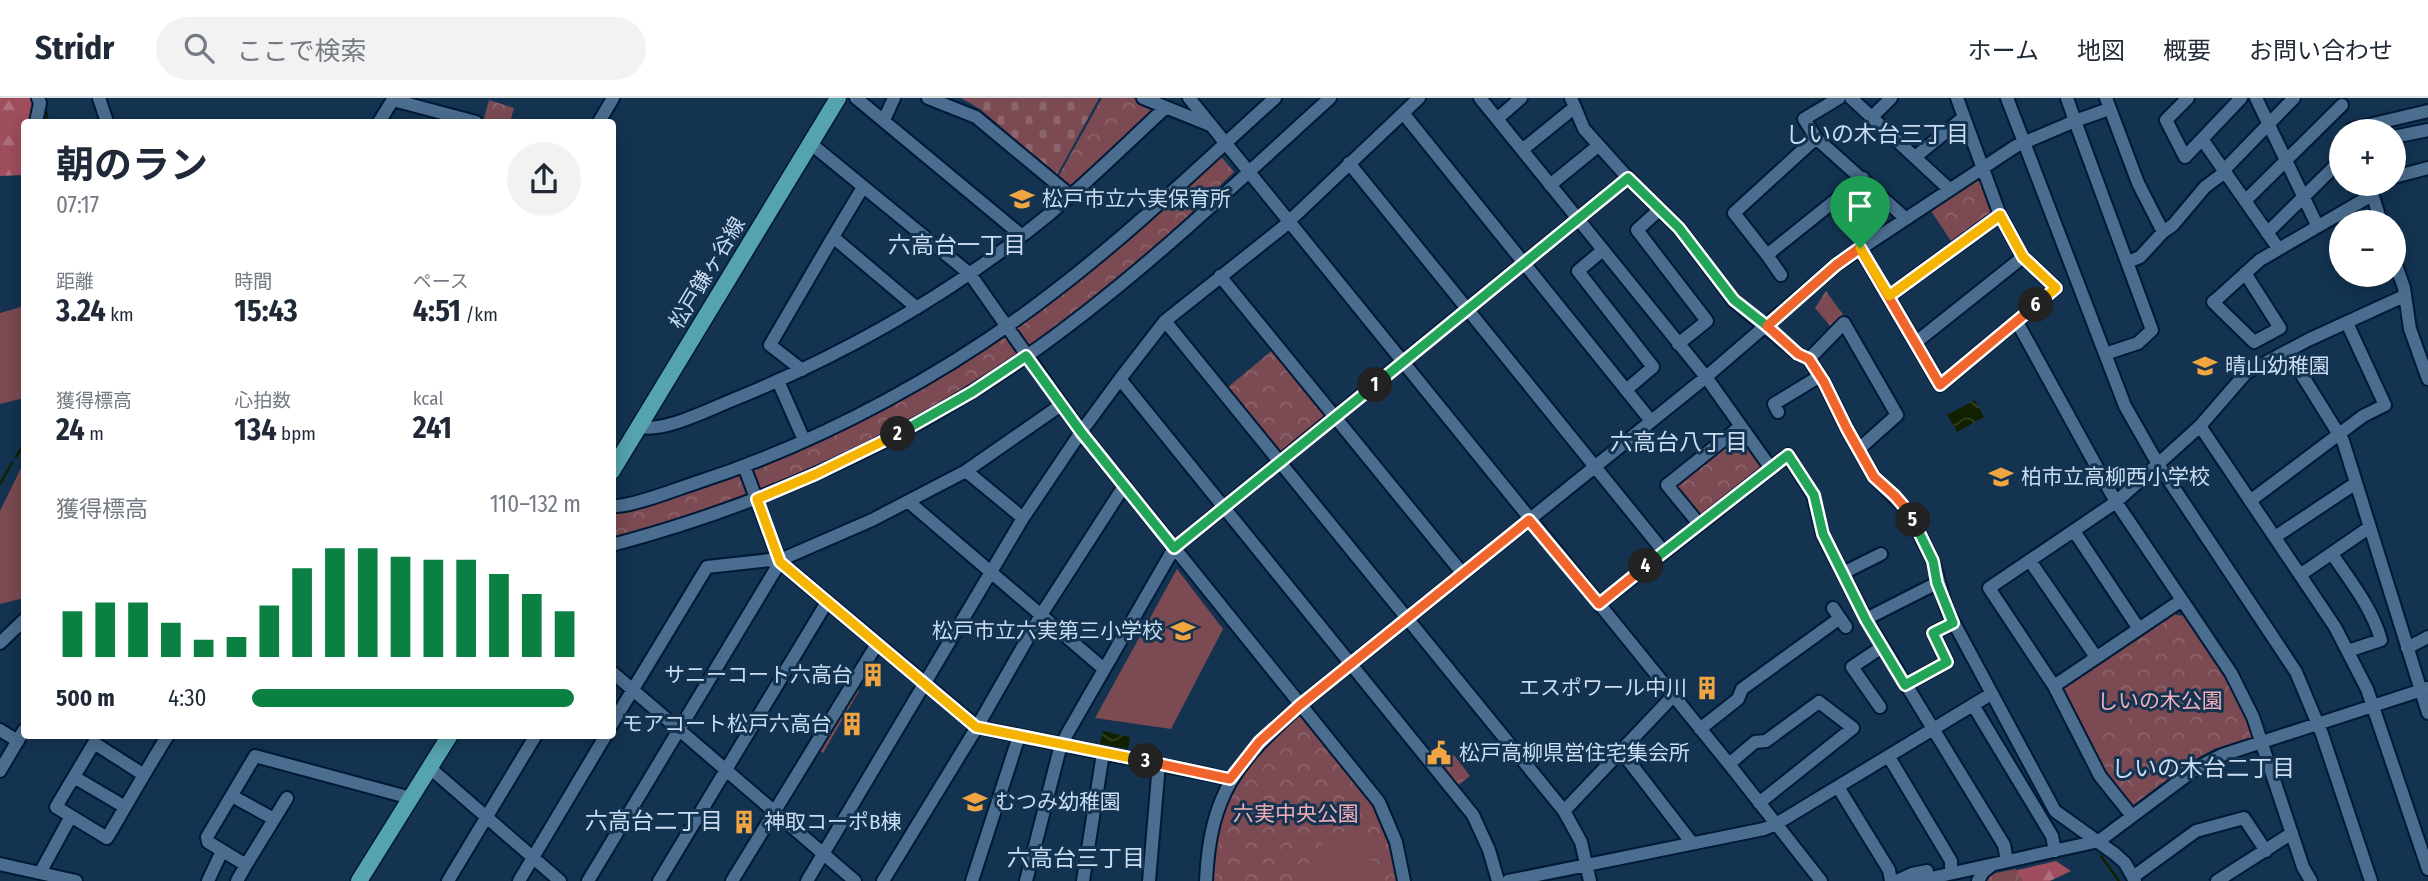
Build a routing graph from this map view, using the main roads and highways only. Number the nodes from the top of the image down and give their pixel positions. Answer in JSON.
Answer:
{"nodes":[{"id":1,"x":838,"y":98,"type":"edge"},
{"id":2,"x":616,"y":464,"type":"edge"},
{"id":3,"x":448,"y":739,"type":"edge"},
{"id":4,"x":367,"y":878,"type":"edge"}],
"edges":[{"from":1,"to":2,"type":"main road","name":"松戸鎌ヶ谷線"},
{"from":3,"to":4,"type":"main road"}]}
